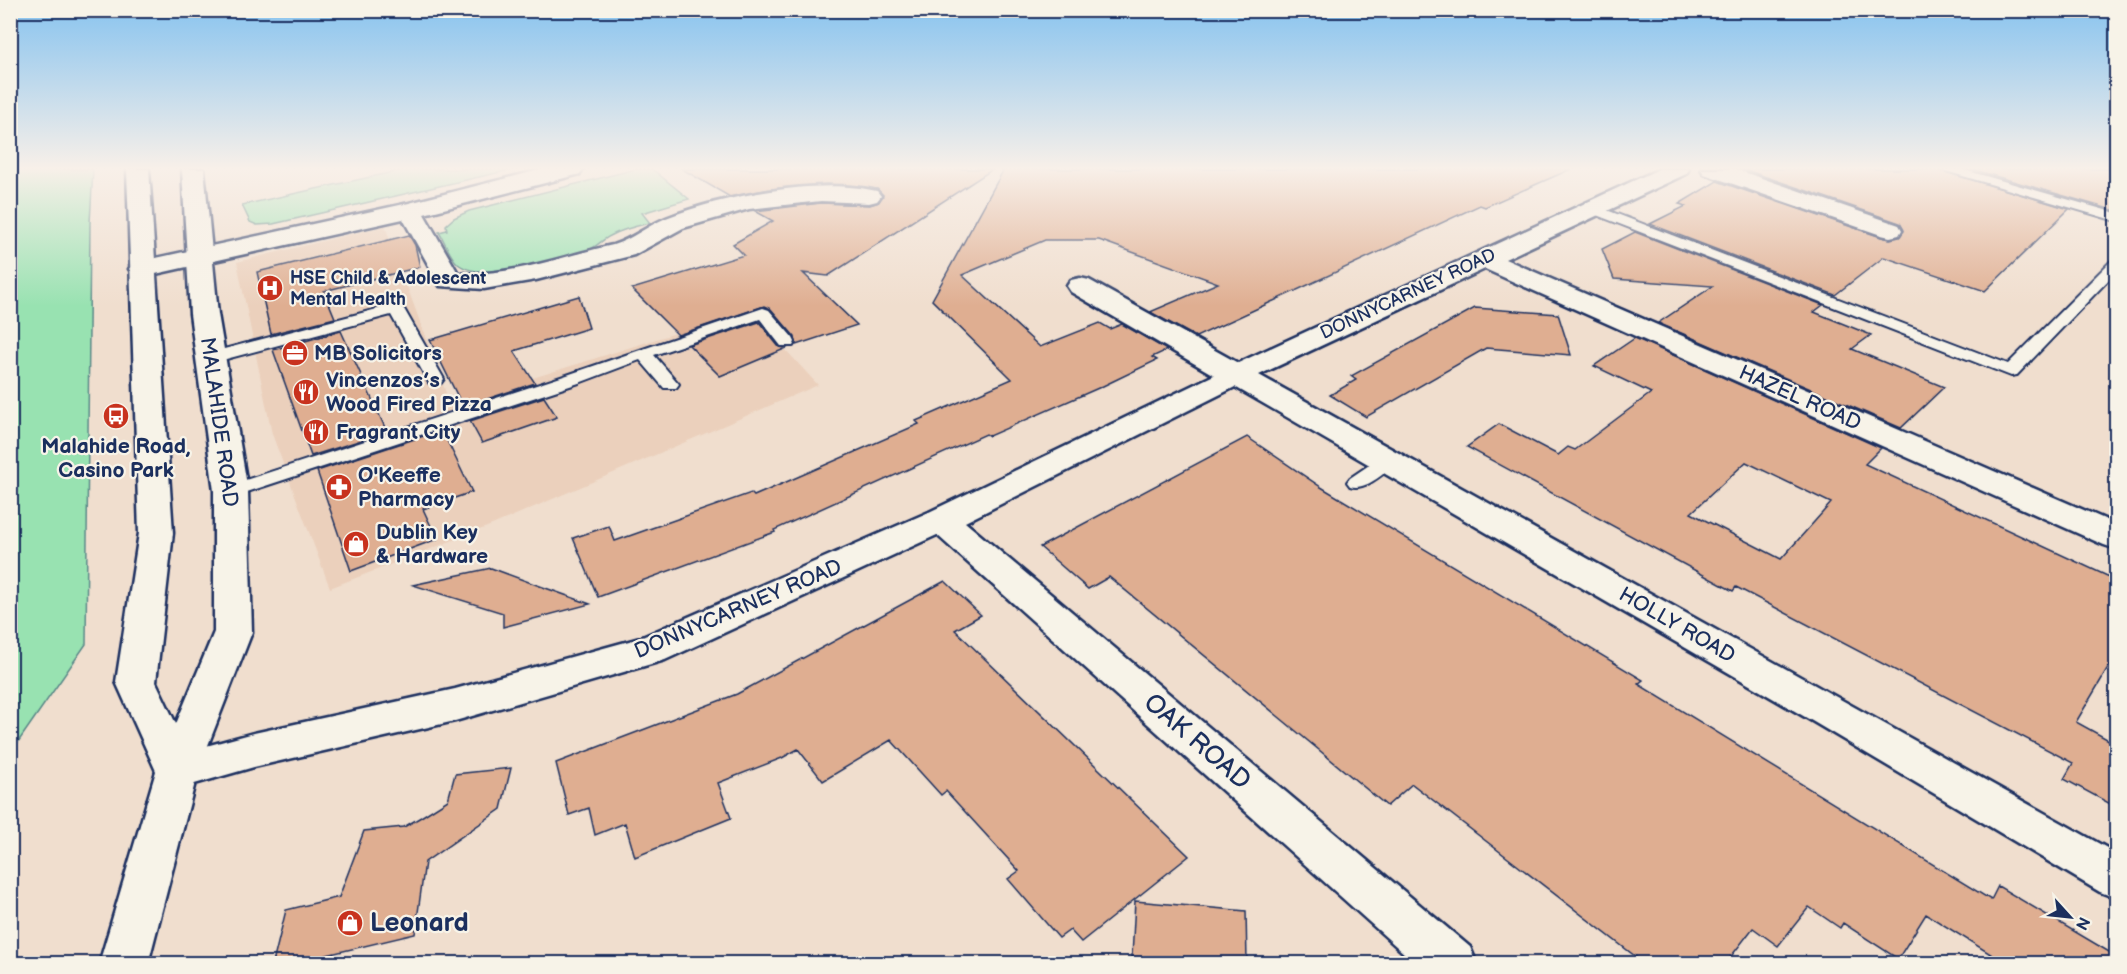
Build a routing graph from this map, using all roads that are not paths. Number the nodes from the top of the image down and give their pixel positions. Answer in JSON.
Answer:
{"nodes":[{"id":1,"x":140,"y":214,"type":"edge"},
{"id":2,"x":197,"y":214,"type":"edge"},
{"id":3,"x":390,"y":214,"type":"edge"},
{"id":4,"x":412,"y":214,"type":"edge"},
{"id":5,"x":702,"y":214,"type":"edge"},
{"id":6,"x":1577,"y":214,"type":"edge"},
{"id":7,"x":1608,"y":214,"type":"edge"},
{"id":8,"x":1844,"y":214,"type":"edge"},
{"id":9,"x":1890,"y":230,"type":"dead end"},
{"id":10,"x":201,"y":256,"type":"junction"},
{"id":11,"x":1484,"y":259,"type":"junction"},
{"id":12,"x":2116,"y":264,"type":"edge"},
{"id":13,"x":142,"y":269,"type":"junction"},
{"id":14,"x":1080,"y":286,"type":"dead end"},
{"id":15,"x":787,"y":342,"type":"dead end"},
{"id":16,"x":643,"y":353,"type":"junction"},
{"id":17,"x":211,"y":358,"type":"junction"},
{"id":18,"x":1236,"y":375,"type":"junction"},
{"id":19,"x":435,"y":379,"type":"dead end"},
{"id":20,"x":670,"y":384,"type":"dead end"},
{"id":21,"x":1388,"y":461,"type":"junction"},
{"id":22,"x":1357,"y":482,"type":"dead end"},
{"id":23,"x":231,"y":491,"type":"junction"},
{"id":24,"x":941,"y":520,"type":"junction"},
{"id":25,"x":2116,"y":537,"type":"edge"},
{"id":26,"x":177,"y":771,"type":"junction"},
{"id":27,"x":2116,"y":877,"type":"edge"},
{"id":28,"x":123,"y":963,"type":"edge"},
{"id":29,"x":1453,"y":963,"type":"edge"}],
"edges":[{"from":1,"to":13,"type":"street"},
{"from":2,"to":10,"type":"street","name":"MALAHIDE ROAD"},
{"from":3,"to":10,"type":"street"},
{"from":4,"to":5,"type":"street"},
{"from":6,"to":11,"type":"street","name":"DONNYCARNEY ROAD"},
{"from":7,"to":12,"type":"lane"},
{"from":8,"to":9,"type":"street"},
{"from":10,"to":13,"type":"street"},
{"from":10,"to":17,"type":"street","name":"MALAHIDE ROAD"},
{"from":11,"to":18,"type":"street","name":"DONNYCARNEY ROAD"},
{"from":11,"to":25,"type":"street","name":"HAZEL ROAD"},
{"from":13,"to":26,"type":"street"},
{"from":14,"to":18,"type":"street"},
{"from":15,"to":16,"type":"lane"},
{"from":16,"to":20,"type":"lane"},
{"from":16,"to":23,"type":"lane"},
{"from":17,"to":19,"type":"lane"},
{"from":17,"to":23,"type":"street","name":"MALAHIDE ROAD"},
{"from":18,"to":21,"type":"street","name":"HOLLY ROAD"},
{"from":18,"to":24,"type":"street","name":"DONNYCARNEY ROAD"},
{"from":21,"to":22,"type":"lane"},
{"from":21,"to":27,"type":"street","name":"HOLLY ROAD"},
{"from":23,"to":26,"type":"street","name":"MALAHIDE ROAD"},
{"from":24,"to":26,"type":"street","name":"DONNYCARNEY ROAD"},
{"from":24,"to":29,"type":"street","name":"OAK ROAD"},
{"from":26,"to":28,"type":"street","name":"MALAHIDE ROAD"}]}
